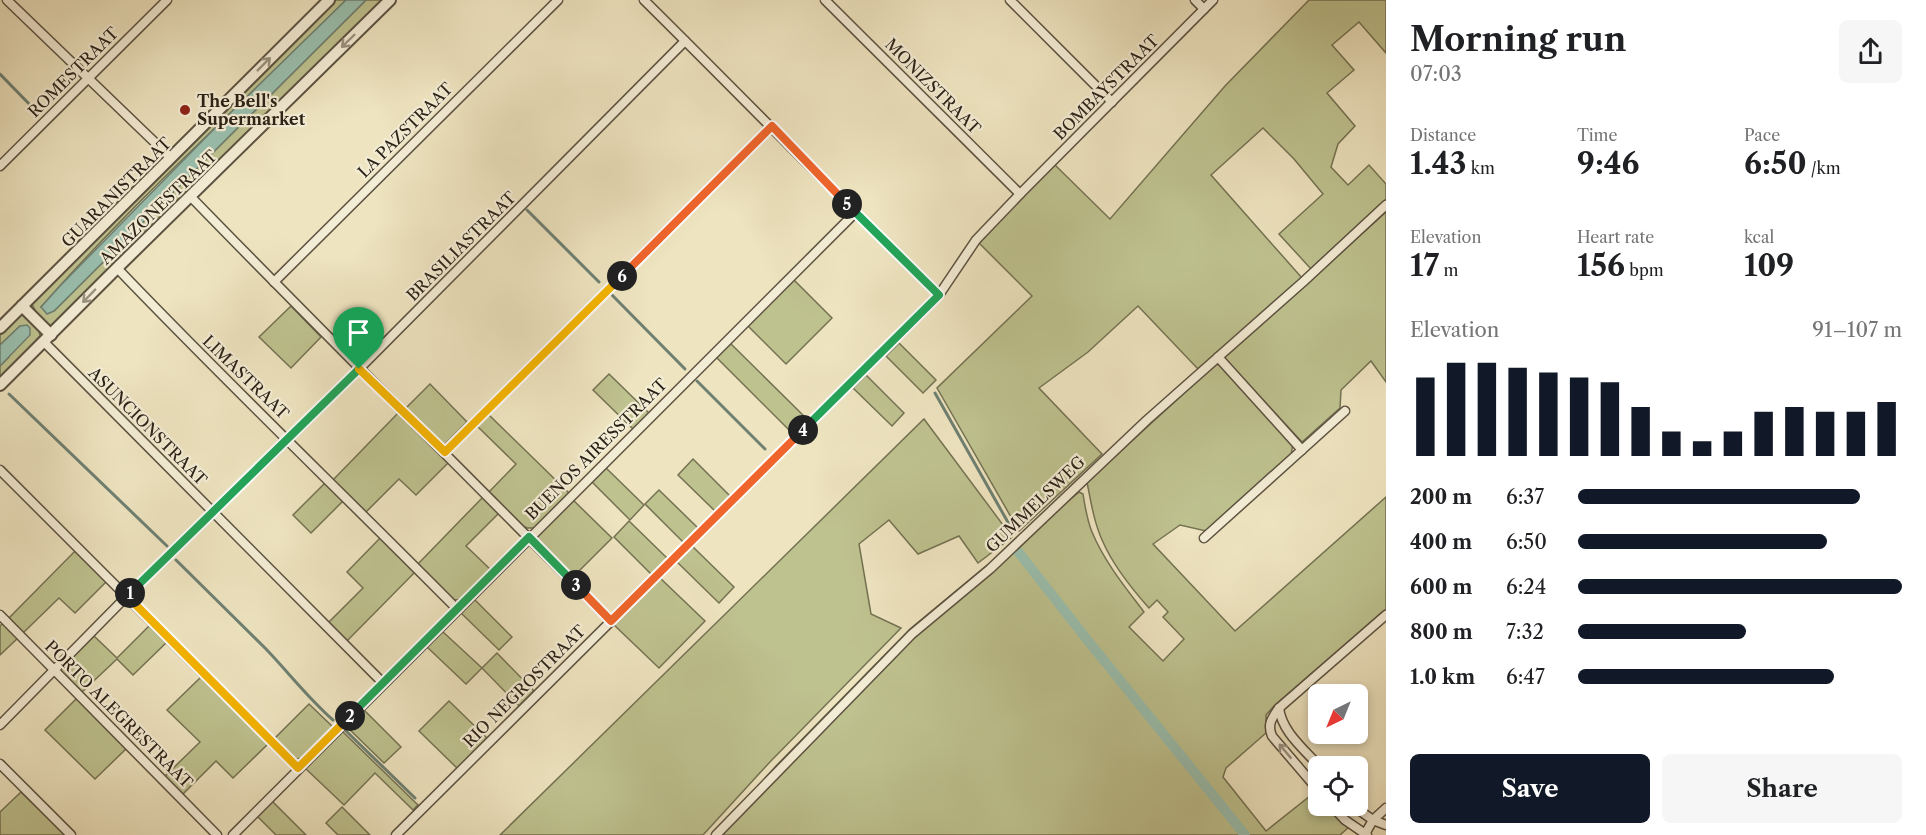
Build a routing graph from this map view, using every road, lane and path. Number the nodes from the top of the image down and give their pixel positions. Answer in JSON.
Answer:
{"nodes":[{"id":1,"x":7,"y":0,"type":"edge"},
{"id":2,"x":153,"y":0,"type":"edge"},
{"id":3,"x":390,"y":0,"type":"edge"},
{"id":4,"x":558,"y":0,"type":"edge"},
{"id":5,"x":644,"y":0,"type":"edge"},
{"id":6,"x":825,"y":0,"type":"edge"},
{"id":7,"x":1010,"y":0,"type":"edge"},
{"id":8,"x":1195,"y":0,"type":"edge"},
{"id":9,"x":1213,"y":0,"type":"edge"},
{"id":10,"x":323,"y":2,"type":"edge"},
{"id":11,"x":164,"y":3,"type":"edge"},
{"id":12,"x":1204,"y":9,"type":"junction"},
{"id":13,"x":685,"y":41,"type":"junction"},
{"id":14,"x":88,"y":79,"type":"junction"},
{"id":15,"x":1112,"y":102,"type":"junction"},
{"id":16,"x":772,"y":126,"type":"junction"},
{"id":17,"x":171,"y":158,"type":"junction"},
{"id":18,"x":1,"y":163,"type":"edge"},
{"id":19,"x":1020,"y":194,"type":"junction"},
{"id":20,"x":190,"y":196,"type":"junction"},
{"id":21,"x":1386,"y":205,"type":"edge"},
{"id":22,"x":855,"y":213,"type":"junction"},
{"id":23,"x":117,"y":268,"type":"junction"},
{"id":24,"x":274,"y":282,"type":"junction"},
{"id":25,"x":939,"y":295,"type":"junction"},
{"id":26,"x":22,"y":306,"type":"junction"},
{"id":27,"x":0,"y":328,"type":"edge"},
{"id":28,"x":47,"y":339,"type":"junction"},
{"id":29,"x":1218,"y":357,"type":"junction"},
{"id":30,"x":359,"y":369,"type":"junction"},
{"id":31,"x":0,"y":385,"type":"edge"},
{"id":32,"x":1345,"y":411,"type":"dead end"},
{"id":33,"x":288,"y":439,"type":"junction"},
{"id":34,"x":1302,"y":450,"type":"junction"},
{"id":35,"x":445,"y":452,"type":"junction"},
{"id":36,"x":0,"y":470,"type":"edge"},
{"id":37,"x":213,"y":513,"type":"junction"},
{"id":38,"x":529,"y":537,"type":"junction"},
{"id":39,"x":1204,"y":538,"type":"dead end"},
{"id":40,"x":127,"y":596,"type":"junction"},
{"id":41,"x":457,"y":609,"type":"junction"},
{"id":42,"x":0,"y":615,"type":"edge"},
{"id":43,"x":1386,"y":615,"type":"edge"},
{"id":44,"x":611,"y":621,"type":"junction"},
{"id":45,"x":54,"y":670,"type":"junction"},
{"id":46,"x":383,"y":683,"type":"junction"},
{"id":47,"x":1279,"y":708,"type":"junction"},
{"id":48,"x":0,"y":725,"type":"edge"},
{"id":49,"x":1310,"y":756,"type":"edge"},
{"id":50,"x":0,"y":764,"type":"edge"},
{"id":51,"x":298,"y":768,"type":"junction"},
{"id":52,"x":1308,"y":778,"type":"edge"},
{"id":53,"x":1386,"y":808,"type":"edge"},
{"id":54,"x":1341,"y":816,"type":"edge"},
{"id":55,"x":1367,"y":816,"type":"edge"},
{"id":56,"x":1373,"y":820,"type":"junction"},
{"id":57,"x":1386,"y":825,"type":"edge"},
{"id":58,"x":71,"y":835,"type":"edge"},
{"id":59,"x":217,"y":835,"type":"edge"},
{"id":60,"x":233,"y":835,"type":"edge"},
{"id":61,"x":396,"y":835,"type":"edge"},
{"id":62,"x":716,"y":835,"type":"edge"},
{"id":63,"x":1366,"y":835,"type":"edge"}],
"edges":[{"from":1,"to":14,"type":"street"},
{"from":2,"to":11,"type":"street"},
{"from":3,"to":20,"type":"street","name":"AMAZONESTRAAT","one_way":true},
{"from":4,"to":24,"type":"street","name":"LA PAZSTRAAT"},
{"from":5,"to":13,"type":"street"},
{"from":6,"to":19,"type":"street","name":"MONIZSTRAAT"},
{"from":7,"to":15,"type":"street"},
{"from":8,"to":12,"type":"street"},
{"from":9,"to":12,"type":"street","name":"BOMBAYSTRAAT"},
{"from":17,"to":10,"type":"street","name":"GUARANISTRAAT","one_way":true},
{"from":11,"to":14,"type":"street","name":"ROMESTRAAT"},
{"from":12,"to":15,"type":"street","name":"BOMBAYSTRAAT"},
{"from":13,"to":16,"type":"street"},
{"from":13,"to":30,"type":"street","name":"BRASILIASTRAAT"},
{"from":14,"to":17,"type":"street"},
{"from":14,"to":18,"type":"street","name":"ROMESTRAAT"},
{"from":15,"to":19,"type":"street","name":"BOMBAYSTRAAT"},
{"from":16,"to":22,"type":"street"},
{"from":16,"to":35,"type":"street"},
{"from":17,"to":26,"type":"street","name":"GUARANISTRAAT"},
{"from":19,"to":25,"type":"street","name":"RIO NEGROSTRAAT"},
{"from":20,"to":23,"type":"street","name":"AMAZONESTRAAT"},
{"from":20,"to":24,"type":"street"},
{"from":21,"to":29,"type":"street","name":"GUMMELSWEG"},
{"from":22,"to":25,"type":"street"},
{"from":22,"to":38,"type":"street","name":"BUENOS AIRESSTRAAT"},
{"from":23,"to":28,"type":"street","name":"AMAZONESTRAAT","one_way":true},
{"from":23,"to":33,"type":"street","name":"LIMASTRAAT"},
{"from":24,"to":30,"type":"street"},
{"from":25,"to":44,"type":"street","name":"RIO NEGROSTRAAT"},
{"from":26,"to":27,"type":"street","name":"GUARANISTRAAT"},
{"from":26,"to":28,"type":"street"},
{"from":28,"to":31,"type":"street","name":"AMAZONESTRAAT"},
{"from":28,"to":37,"type":"street","name":"ASUNCIONSTRAAT"},
{"from":29,"to":34,"type":"street"},
{"from":29,"to":62,"type":"street","name":"GUMMELSWEG"},
{"from":30,"to":33,"type":"street","name":"BRASILIASTRAAT"},
{"from":30,"to":35,"type":"street"},
{"from":32,"to":34,"type":"street"},
{"from":33,"to":37,"type":"street","name":"BRASILIASTRAAT"},
{"from":33,"to":41,"type":"street","name":"LIMASTRAAT"},
{"from":34,"to":39,"type":"street"},
{"from":35,"to":38,"type":"street"},
{"from":36,"to":40,"type":"street"},
{"from":37,"to":40,"type":"street","name":"BRASILIASTRAAT"},
{"from":37,"to":46,"type":"street","name":"ASUNCIONSTRAAT"},
{"from":38,"to":41,"type":"street","name":"BUENOS AIRESSTRAAT"},
{"from":38,"to":44,"type":"street"},
{"from":40,"to":45,"type":"street","name":"BRASILIASTRAAT"},
{"from":40,"to":51,"type":"street"},
{"from":41,"to":46,"type":"street","name":"BUENOS AIRESSTRAAT"},
{"from":42,"to":45,"type":"street","name":"PORTO ALEGRESTRAAT"},
{"from":43,"to":47,"type":"street"},
{"from":44,"to":61,"type":"street","name":"RIO NEGROSTRAAT"},
{"from":45,"to":48,"type":"street","name":"BRASILIASTRAAT"},
{"from":45,"to":59,"type":"street","name":"PORTO ALEGRESTRAAT"},
{"from":46,"to":51,"type":"street","name":"BUENOS AIRESSTRAAT"},
{"from":47,"to":49,"type":"street"},
{"from":52,"to":47,"type":"street","one_way":true},
{"from":50,"to":58,"type":"street"},
{"from":51,"to":60,"type":"street","name":"BUENOS AIRESSTRAAT"},
{"from":53,"to":56,"type":"street"},
{"from":54,"to":63,"type":"street"},
{"from":55,"to":56,"type":"street"},
{"from":56,"to":57,"type":"street"},
{"from":56,"to":63,"type":"street"}]}
